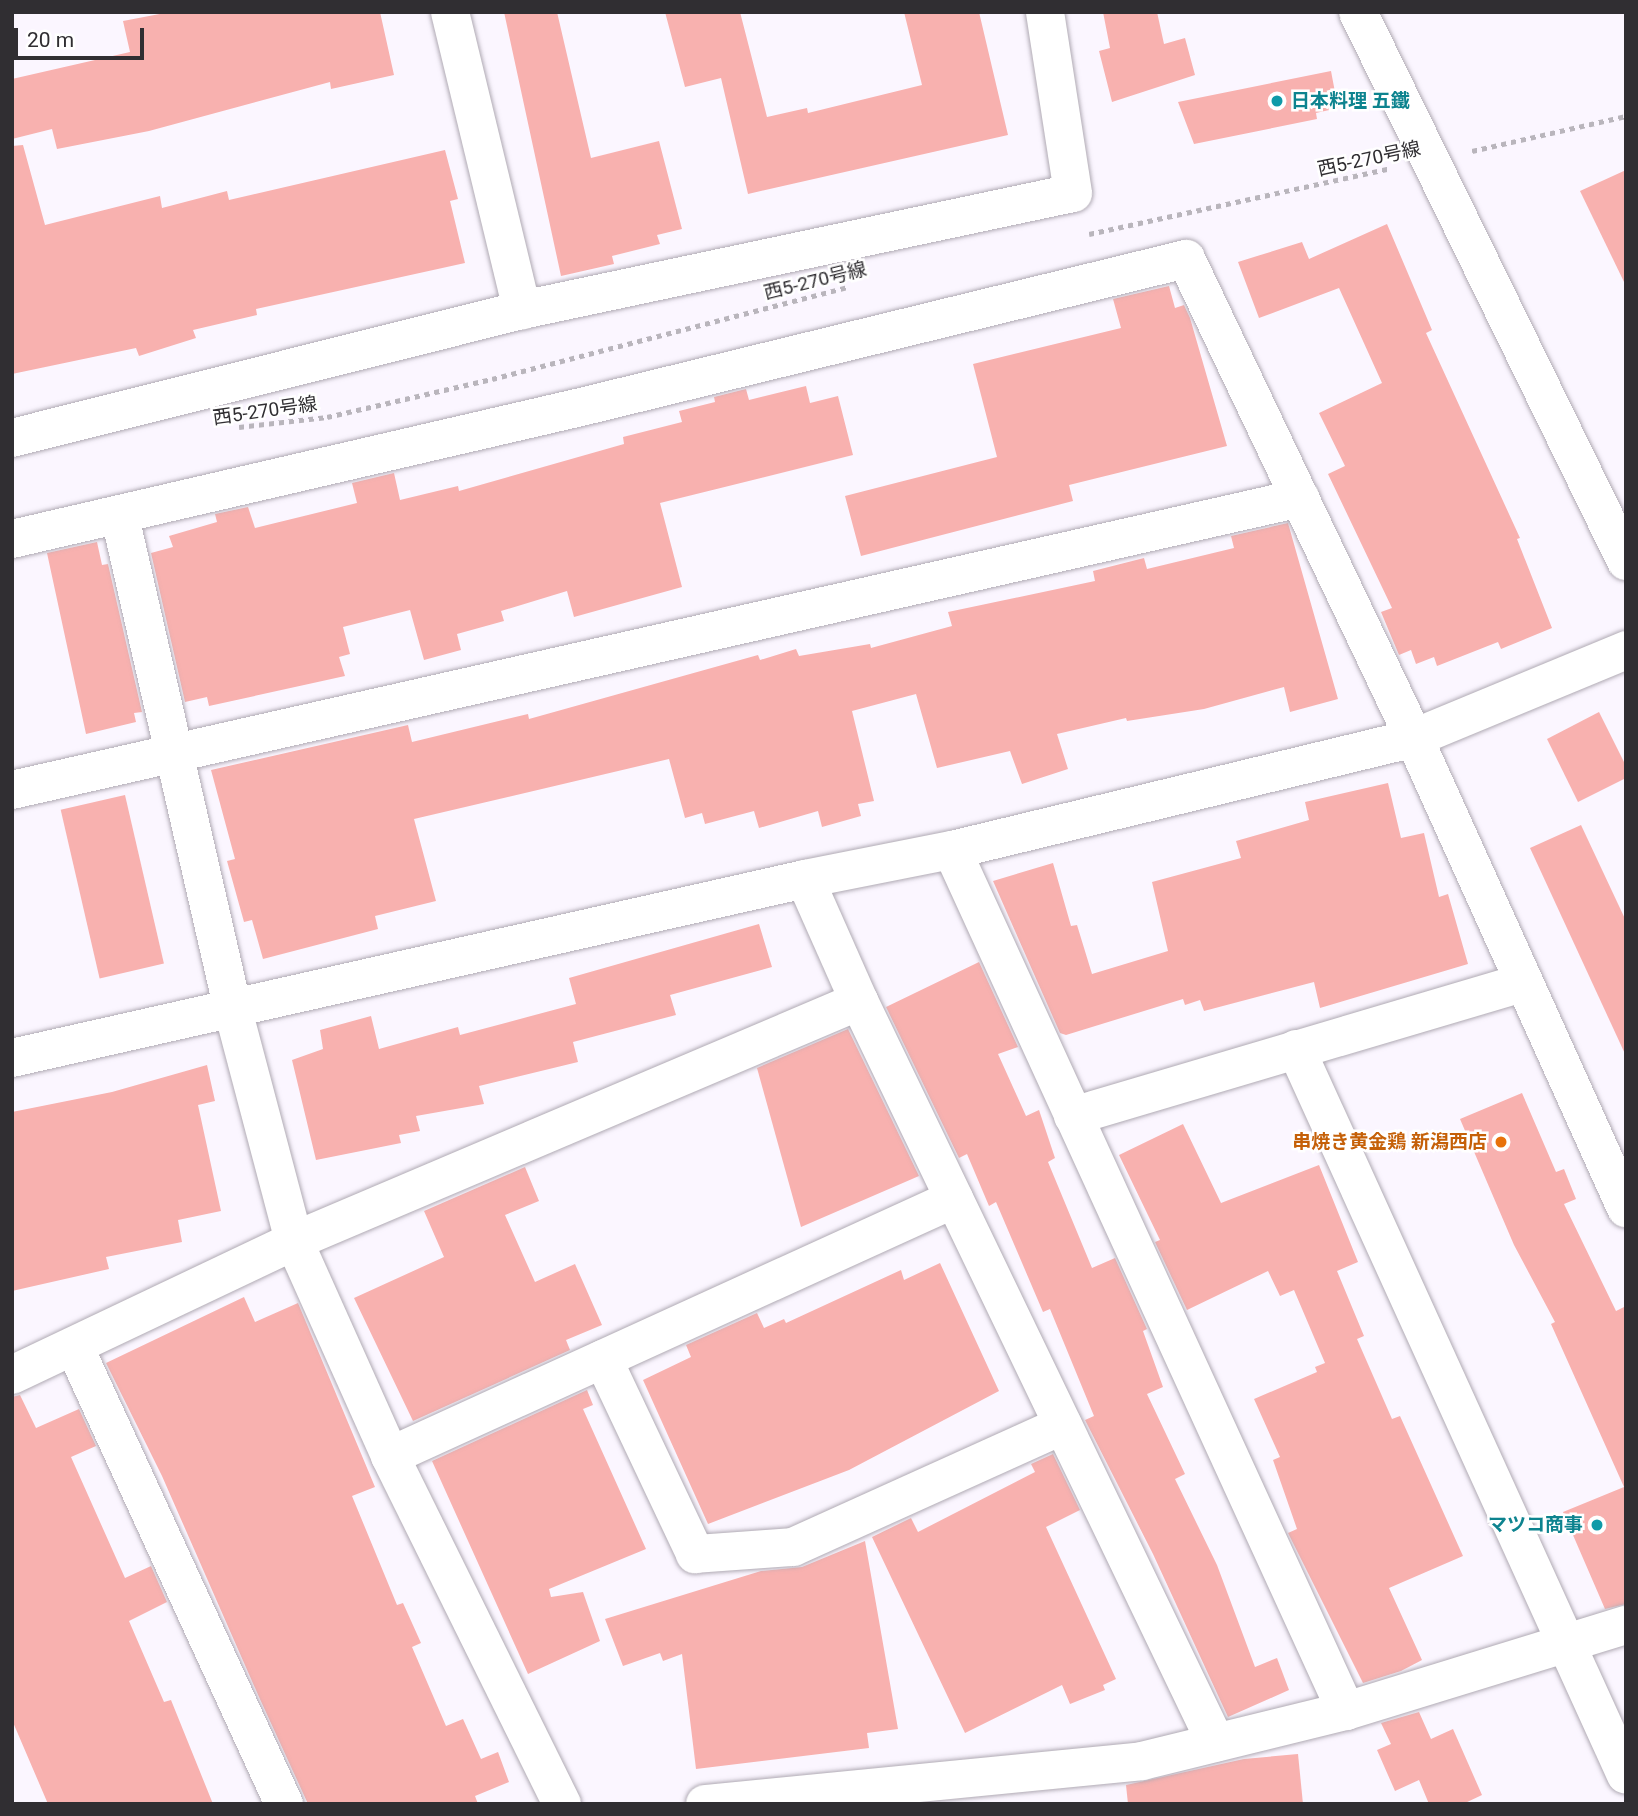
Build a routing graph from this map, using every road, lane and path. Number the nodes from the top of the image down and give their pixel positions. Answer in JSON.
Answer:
{"nodes":[{"id":1,"x":450,"y":12,"type":"edge"},
{"id":2,"x":1045,"y":12,"type":"edge"},
{"id":3,"x":1358,"y":12,"type":"edge"},
{"id":4,"x":1626,"y":116,"type":"edge"},
{"id":5,"x":1430,"y":160,"type":"junction"},
{"id":6,"x":1074,"y":237,"type":"dead end"},
{"id":7,"x":855,"y":285,"type":"dead end"},
{"id":8,"x":522,"y":310,"type":"junction"},
{"id":9,"x":228,"y":428,"type":"dead end"},
{"id":10,"x":12,"y":438,"type":"edge"},
{"id":11,"x":1300,"y":498,"type":"junction"},
{"id":12,"x":120,"y":517,"type":"junction"},
{"id":13,"x":12,"y":539,"type":"edge"},
{"id":14,"x":1626,"y":561,"type":"edge"},
{"id":15,"x":1626,"y":650,"type":"edge"},
{"id":16,"x":1413,"y":738,"type":"junction"},
{"id":17,"x":175,"y":755,"type":"junction"},
{"id":18,"x":12,"y":790,"type":"edge"},
{"id":19,"x":952,"y":850,"type":"junction"},
{"id":20,"x":805,"y":879,"type":"junction"},
{"id":21,"x":1524,"y":982,"type":"junction"},
{"id":22,"x":859,"y":1001,"type":"junction"},
{"id":23,"x":233,"y":1010,"type":"junction"},
{"id":24,"x":1296,"y":1049,"type":"junction"},
{"id":25,"x":12,"y":1058,"type":"edge"},
{"id":26,"x":1073,"y":1116,"type":"junction"},
{"id":27,"x":954,"y":1199,"type":"junction"},
{"id":28,"x":1626,"y":1208,"type":"edge"},
{"id":29,"x":294,"y":1241,"type":"junction"},
{"id":30,"x":74,"y":1346,"type":"junction"},
{"id":31,"x":603,"y":1359,"type":"junction"},
{"id":32,"x":12,"y":1375,"type":"edge"},
{"id":33,"x":1063,"y":1425,"type":"junction"},
{"id":34,"x":390,"y":1456,"type":"junction"},
{"id":35,"x":1626,"y":1626,"type":"edge"},
{"id":36,"x":1566,"y":1644,"type":"junction"},
{"id":37,"x":1346,"y":1711,"type":"junction"},
{"id":38,"x":1216,"y":1743,"type":"junction"},
{"id":39,"x":1626,"y":1775,"type":"edge"},
{"id":40,"x":284,"y":1804,"type":"edge"},
{"id":41,"x":562,"y":1804,"type":"edge"},
{"id":42,"x":705,"y":1804,"type":"edge"}],
"edges":[{"from":1,"to":8,"type":"street"},
{"from":2,"to":8,"type":"street"},
{"from":3,"to":5,"type":"street"},
{"from":4,"to":5,"type":"path","name":"西5-270号線"},
{"from":5,"to":6,"type":"path","name":"西5-270号線"},
{"from":5,"to":14,"type":"street"},
{"from":7,"to":9,"type":"path","name":"西5-270号線"},
{"from":8,"to":10,"type":"street"},
{"from":11,"to":12,"type":"street"},
{"from":11,"to":16,"type":"street"},
{"from":11,"to":17,"type":"street"},
{"from":12,"to":13,"type":"street"},
{"from":12,"to":17,"type":"street"},
{"from":15,"to":16,"type":"street"},
{"from":16,"to":19,"type":"street"},
{"from":16,"to":21,"type":"street"},
{"from":17,"to":18,"type":"street"},
{"from":17,"to":23,"type":"street"},
{"from":19,"to":20,"type":"street"},
{"from":19,"to":26,"type":"street"},
{"from":20,"to":22,"type":"street"},
{"from":20,"to":23,"type":"street"},
{"from":21,"to":24,"type":"street"},
{"from":21,"to":28,"type":"street"},
{"from":22,"to":27,"type":"street"},
{"from":22,"to":29,"type":"street"},
{"from":23,"to":25,"type":"street"},
{"from":23,"to":29,"type":"street"},
{"from":24,"to":26,"type":"street"},
{"from":24,"to":36,"type":"street"},
{"from":26,"to":37,"type":"street"},
{"from":27,"to":31,"type":"street"},
{"from":27,"to":33,"type":"street"},
{"from":29,"to":30,"type":"street"},
{"from":29,"to":34,"type":"street"},
{"from":30,"to":32,"type":"street"},
{"from":30,"to":40,"type":"street"},
{"from":31,"to":33,"type":"street"},
{"from":31,"to":34,"type":"street"},
{"from":33,"to":38,"type":"street"},
{"from":34,"to":41,"type":"street"},
{"from":35,"to":36,"type":"street"},
{"from":36,"to":37,"type":"street"},
{"from":36,"to":39,"type":"street"},
{"from":37,"to":38,"type":"street"},
{"from":38,"to":42,"type":"street"}]}
